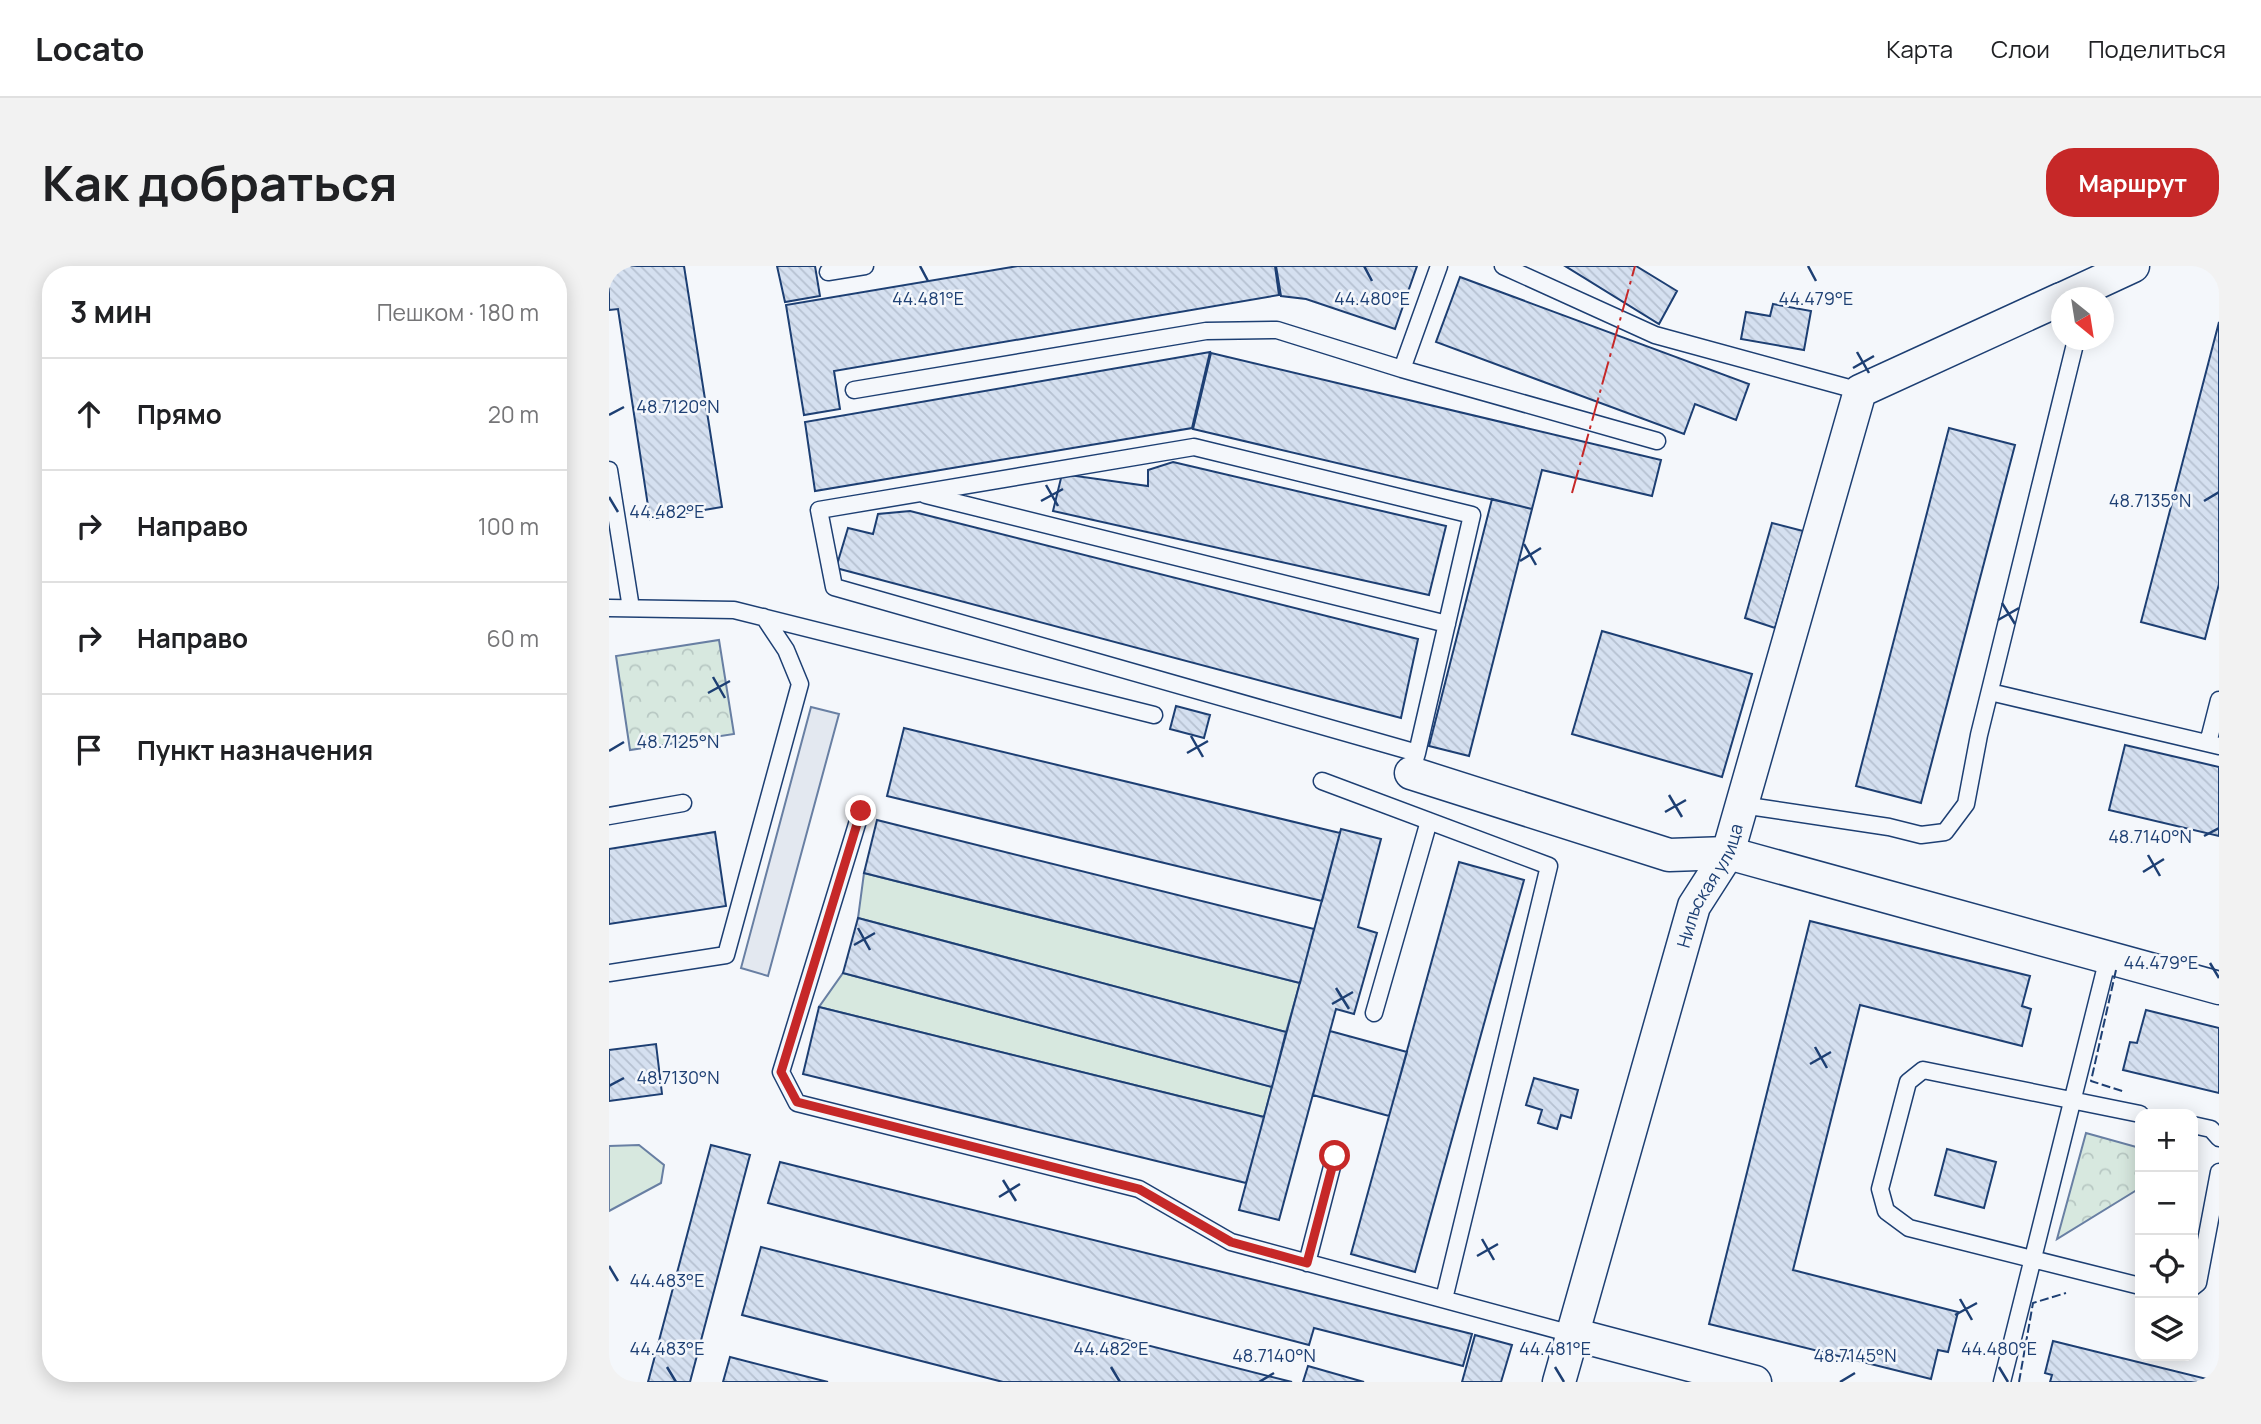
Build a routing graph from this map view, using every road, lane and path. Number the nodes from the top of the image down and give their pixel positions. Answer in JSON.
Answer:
{"nodes":[{"id":1,"x":865,"y":266,"type":"edge"},
{"id":2,"x":1439,"y":266,"type":"edge"},
{"id":3,"x":1503,"y":266,"type":"edge"},
{"id":4,"x":2133,"y":266,"type":"edge"},
{"id":5,"x":828,"y":272,"type":"dead end"},
{"id":6,"x":2091,"y":287,"type":"edge"},
{"id":7,"x":2051,"y":306,"type":"edge"},
{"id":8,"x":2073,"y":350,"type":"edge"},
{"id":9,"x":1402,"y":369,"type":"junction"},
{"id":10,"x":854,"y":390,"type":"dead end"},
{"id":11,"x":1860,"y":391,"type":"junction"},
{"id":12,"x":1657,"y":441,"type":"dead end"},
{"id":13,"x":609,"y":470,"type":"edge"},
{"id":14,"x":919,"y":493,"type":"junction"},
{"id":15,"x":609,"y":608,"type":"edge"},
{"id":16,"x":631,"y":608,"type":"junction"},
{"id":17,"x":764,"y":617,"type":"junction"},
{"id":18,"x":1447,"y":624,"type":"junction"},
{"id":19,"x":1990,"y":692,"type":"junction"},
{"id":20,"x":2219,"y":700,"type":"edge"},
{"id":21,"x":1154,"y":715,"type":"dead end"},
{"id":22,"x":2213,"y":744,"type":"edge"},
{"id":23,"x":1414,"y":763,"type":"junction"},
{"id":24,"x":1322,"y":781,"type":"dead end"},
{"id":25,"x":683,"y":803,"type":"dead end"},
{"id":26,"x":1742,"y":805,"type":"junction"},
{"id":27,"x":861,"y":811,"type":"dead end"},
{"id":28,"x":609,"y":816,"type":"edge"},
{"id":29,"x":1429,"y":821,"type":"junction"},
{"id":30,"x":1728,"y":853,"type":"junction"},
{"id":31,"x":2108,"y":958,"type":"junction"},
{"id":32,"x":609,"y":974,"type":"edge"},
{"id":33,"x":2219,"y":988,"type":"edge"},
{"id":34,"x":1374,"y":1013,"type":"dead end"},
{"id":35,"x":2073,"y":1100,"type":"junction"},
{"id":36,"x":2135,"y":1113,"type":"edge"},
{"id":37,"x":2198,"y":1126,"type":"edge"},
{"id":38,"x":2219,"y":1138,"type":"edge"},
{"id":39,"x":1335,"y":1156,"type":"dead end"},
{"id":40,"x":2219,"y":1172,"type":"edge"},
{"id":41,"x":2033,"y":1259,"type":"junction"},
{"id":42,"x":1307,"y":1263,"type":"junction"},
{"id":43,"x":2198,"y":1283,"type":"edge"},
{"id":44,"x":2135,"y":1285,"type":"edge"},
{"id":45,"x":1444,"y":1300,"type":"junction"},
{"id":46,"x":1572,"y":1334,"type":"junction"},
{"id":47,"x":1747,"y":1381,"type":"edge"},
{"id":48,"x":1559,"y":1382,"type":"edge"},
{"id":49,"x":2002,"y":1382,"type":"edge"}],
"edges":[{"from":1,"to":5,"type":"lane"},
{"from":2,"to":9,"type":"lane"},
{"from":3,"to":11,"type":"lane"},
{"from":4,"to":6,"type":"street"},
{"from":7,"to":11,"type":"street"},
{"from":8,"to":19,"type":"lane"},
{"from":9,"to":10,"type":"lane"},
{"from":9,"to":12,"type":"lane"},
{"from":11,"to":26,"type":"street","name":"Нильская улица"},
{"from":13,"to":16,"type":"lane"},
{"from":14,"to":18,"type":"lane"},
{"from":14,"to":18,"type":"lane"},
{"from":14,"to":23,"type":"lane"},
{"from":15,"to":16,"type":"lane"},
{"from":16,"to":17,"type":"lane"},
{"from":17,"to":21,"type":"lane"},
{"from":17,"to":32,"type":"lane"},
{"from":18,"to":23,"type":"lane"},
{"from":19,"to":22,"type":"lane"},
{"from":19,"to":26,"type":"lane"},
{"from":20,"to":22,"type":"lane"},
{"from":23,"to":30,"type":"street"},
{"from":24,"to":29,"type":"lane"},
{"from":25,"to":28,"type":"lane"},
{"from":26,"to":30,"type":"street","name":"Нильская улица"},
{"from":27,"to":42,"type":"lane"},
{"from":29,"to":34,"type":"lane"},
{"from":29,"to":45,"type":"lane"},
{"from":30,"to":31,"type":"street"},
{"from":30,"to":46,"type":"street","name":"Нильская улица"},
{"from":31,"to":33,"type":"street"},
{"from":31,"to":35,"type":"lane"},
{"from":35,"to":36,"type":"lane"},
{"from":35,"to":41,"type":"lane"},
{"from":35,"to":41,"type":"lane"},
{"from":37,"to":38,"type":"lane"},
{"from":39,"to":42,"type":"lane"},
{"from":40,"to":43,"type":"lane"},
{"from":41,"to":44,"type":"lane"},
{"from":41,"to":49,"type":"lane"},
{"from":42,"to":45,"type":"lane"},
{"from":45,"to":46,"type":"lane"},
{"from":46,"to":47,"type":"street"},
{"from":46,"to":48,"type":"street","name":"Нильская улица"}]}
